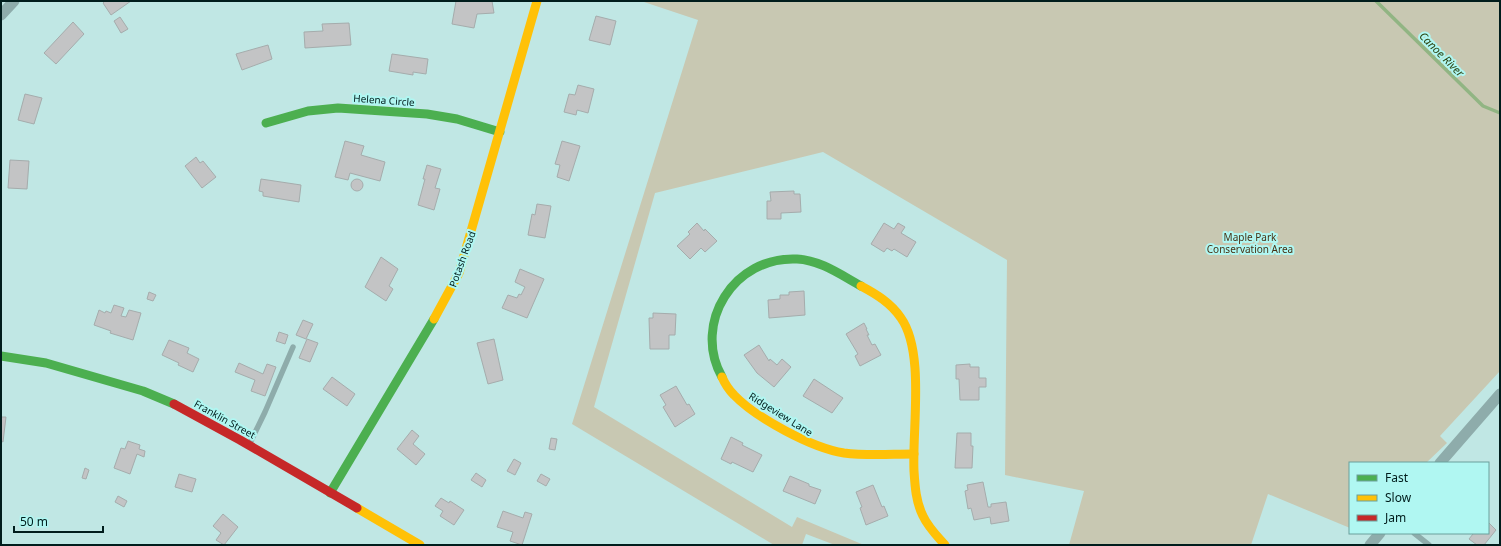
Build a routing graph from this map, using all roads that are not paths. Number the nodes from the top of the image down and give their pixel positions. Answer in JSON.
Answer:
{"nodes":[{"id":1,"x":14,"y":1,"type":"edge"},
{"id":2,"x":537,"y":1,"type":"edge"},
{"id":3,"x":1,"y":15,"type":"edge"},
{"id":4,"x":266,"y":123,"type":"dead end"},
{"id":5,"x":500,"y":132,"type":"junction"},
{"id":6,"x":293,"y":347,"type":"dead end"},
{"id":7,"x":1,"y":356,"type":"edge"},
{"id":8,"x":1500,"y":394,"type":"edge"},
{"id":9,"x":249,"y":446,"type":"junction"},
{"id":10,"x":914,"y":454,"type":"junction"},
{"id":11,"x":1441,"y":462,"type":"edge"},
{"id":12,"x":330,"y":493,"type":"junction"},
{"id":13,"x":1379,"y":534,"type":"edge"},
{"id":14,"x":1415,"y":534,"type":"edge"},
{"id":15,"x":420,"y":545,"type":"edge"},
{"id":16,"x":945,"y":545,"type":"edge"},
{"id":17,"x":1370,"y":545,"type":"edge"},
{"id":18,"x":1429,"y":545,"type":"edge"}],
"edges":[{"from":1,"to":3,"type":"street"},
{"from":2,"to":5,"type":"street","name":"Potash Road"},
{"from":4,"to":5,"type":"street","name":"Helena Circle"},
{"from":5,"to":12,"type":"street","name":"Potash Road"},
{"from":6,"to":9,"type":"lane"},
{"from":7,"to":9,"type":"street","name":"Franklin Street"},
{"from":8,"to":11,"type":"street"},
{"from":9,"to":12,"type":"street","name":"Franklin Street"},
{"from":10,"to":10,"type":"street","name":"Ridgeview Lane"},
{"from":10,"to":16,"type":"street","name":"Ridgeview Lane"},
{"from":12,"to":15,"type":"street","name":"Franklin Street"},
{"from":13,"to":17,"type":"street"},
{"from":14,"to":18,"type":"lane"}]}
